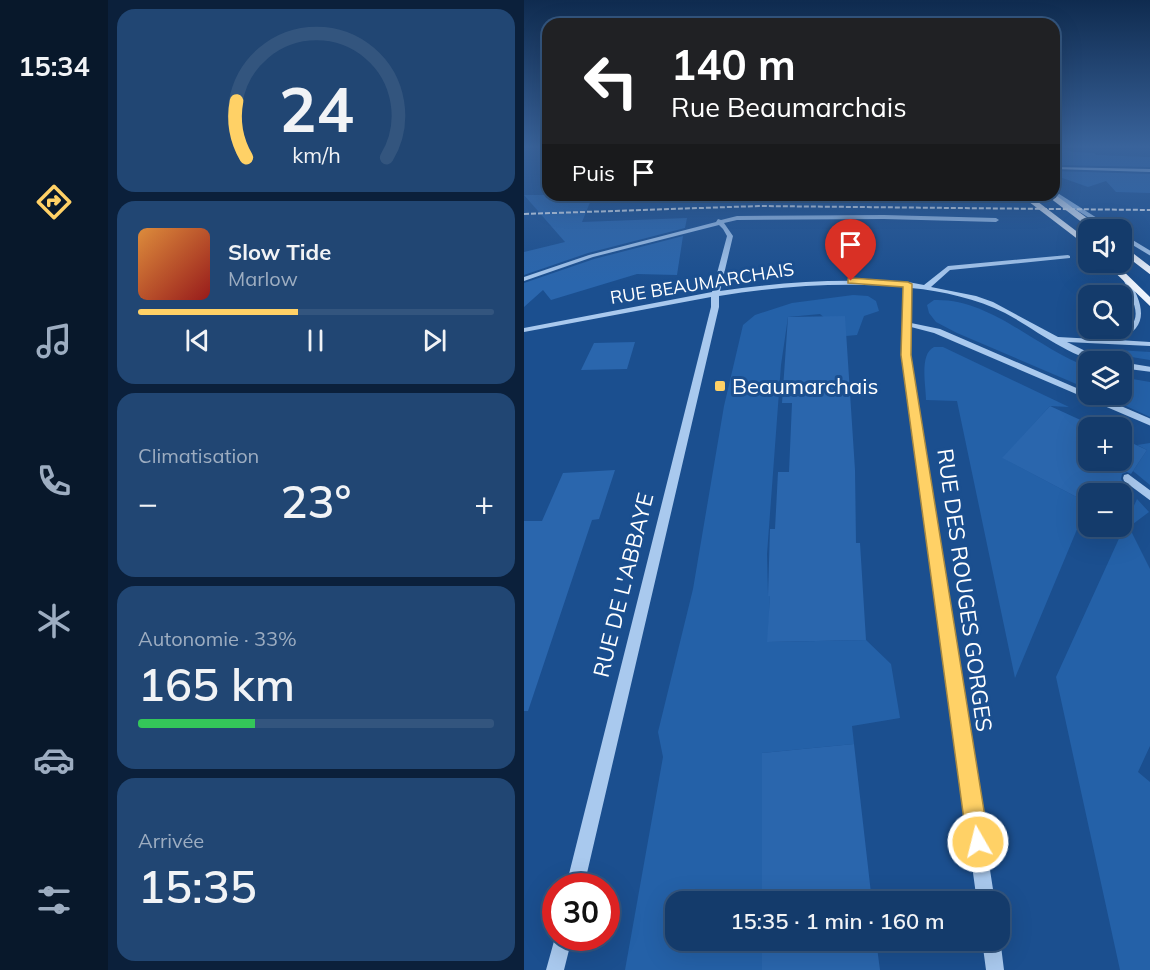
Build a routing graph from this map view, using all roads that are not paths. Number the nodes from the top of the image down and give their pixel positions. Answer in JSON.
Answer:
{"nodes":[{"id":1,"x":1060,"y":199,"type":"edge"},
{"id":2,"x":1060,"y":200,"type":"edge"},
{"id":3,"x":1032,"y":201,"type":"edge"},
{"id":4,"x":1084,"y":219,"type":"edge"},
{"id":5,"x":1094,"y":219,"type":"edge"},
{"id":6,"x":996,"y":220,"type":"dead end"},
{"id":7,"x":718,"y":221,"type":"junction"},
{"id":8,"x":1078,"y":236,"type":"edge"},
{"id":9,"x":1132,"y":242,"type":"edge"},
{"id":10,"x":1151,"y":254,"type":"edge"},
{"id":11,"x":1068,"y":256,"type":"dead end"},
{"id":12,"x":1132,"y":256,"type":"edge"},
{"id":13,"x":1151,"y":272,"type":"edge"},
{"id":14,"x":1120,"y":273,"type":"edge"},
{"id":15,"x":524,"y":279,"type":"edge"},
{"id":16,"x":1126,"y":279,"type":"junction"},
{"id":17,"x":908,"y":284,"type":"junction"},
{"id":18,"x":926,"y":287,"type":"junction"},
{"id":19,"x":715,"y":295,"type":"junction"},
{"id":20,"x":1151,"y":304,"type":"edge"},
{"id":21,"x":907,"y":324,"type":"junction"},
{"id":22,"x":524,"y":330,"type":"edge"},
{"id":23,"x":1056,"y":338,"type":"junction"},
{"id":24,"x":1101,"y":342,"type":"junction"},
{"id":25,"x":1151,"y":344,"type":"edge"},
{"id":26,"x":1078,"y":351,"type":"edge"},
{"id":27,"x":1132,"y":367,"type":"edge"},
{"id":28,"x":1151,"y":370,"type":"edge"},
{"id":29,"x":1151,"y":423,"type":"edge"},
{"id":30,"x":1128,"y":478,"type":"dead end"},
{"id":31,"x":1151,"y":497,"type":"edge"},
{"id":32,"x":578,"y":873,"type":"edge"},
{"id":33,"x":984,"y":891,"type":"edge"},
{"id":34,"x":560,"y":951,"type":"edge"},
{"id":35,"x":992,"y":951,"type":"edge"},
{"id":36,"x":555,"y":970,"type":"edge"},
{"id":37,"x":995,"y":970,"type":"edge"}],
"edges":[{"from":1,"to":5,"type":"street"},
{"from":2,"to":4,"type":"main road"},
{"from":3,"to":8,"type":"main road"},
{"from":6,"to":7,"type":"street"},
{"from":7,"to":15,"type":"street"},
{"from":7,"to":19,"type":"street","name":"RUE DE L'ABBAYE"},
{"from":9,"to":10,"type":"street"},
{"from":11,"to":18,"type":"street"},
{"from":12,"to":13,"type":"main road"},
{"from":14,"to":16,"type":"main road"},
{"from":16,"to":20,"type":"main road"},
{"from":16,"to":24,"type":"street"},
{"from":17,"to":18,"type":"street","name":"RUE BEAUMARCHAIS"},
{"from":17,"to":19,"type":"street","name":"RUE BEAUMARCHAIS"},
{"from":17,"to":21,"type":"street","name":"RUE DES ROUGES GORGES"},
{"from":18,"to":23,"type":"street","name":"RUE BEAUMARCHAIS"},
{"from":19,"to":22,"type":"street","name":"RUE BEAUMARCHAIS"},
{"from":19,"to":32,"type":"street","name":"RUE DE L'ABBAYE"},
{"from":21,"to":29,"type":"street"},
{"from":21,"to":33,"type":"street","name":"RUE DES ROUGES GORGES"},
{"from":23,"to":24,"type":"street","name":"RUE BEAUMARCHAIS"},
{"from":23,"to":26,"type":"street","name":"RUE BEAUMARCHAIS"},
{"from":24,"to":25,"type":"street","name":"RUE BEAUMARCHAIS"},
{"from":27,"to":28,"type":"street"},
{"from":30,"to":31,"type":"street"},
{"from":34,"to":36,"type":"street"},
{"from":35,"to":37,"type":"street"}]}
